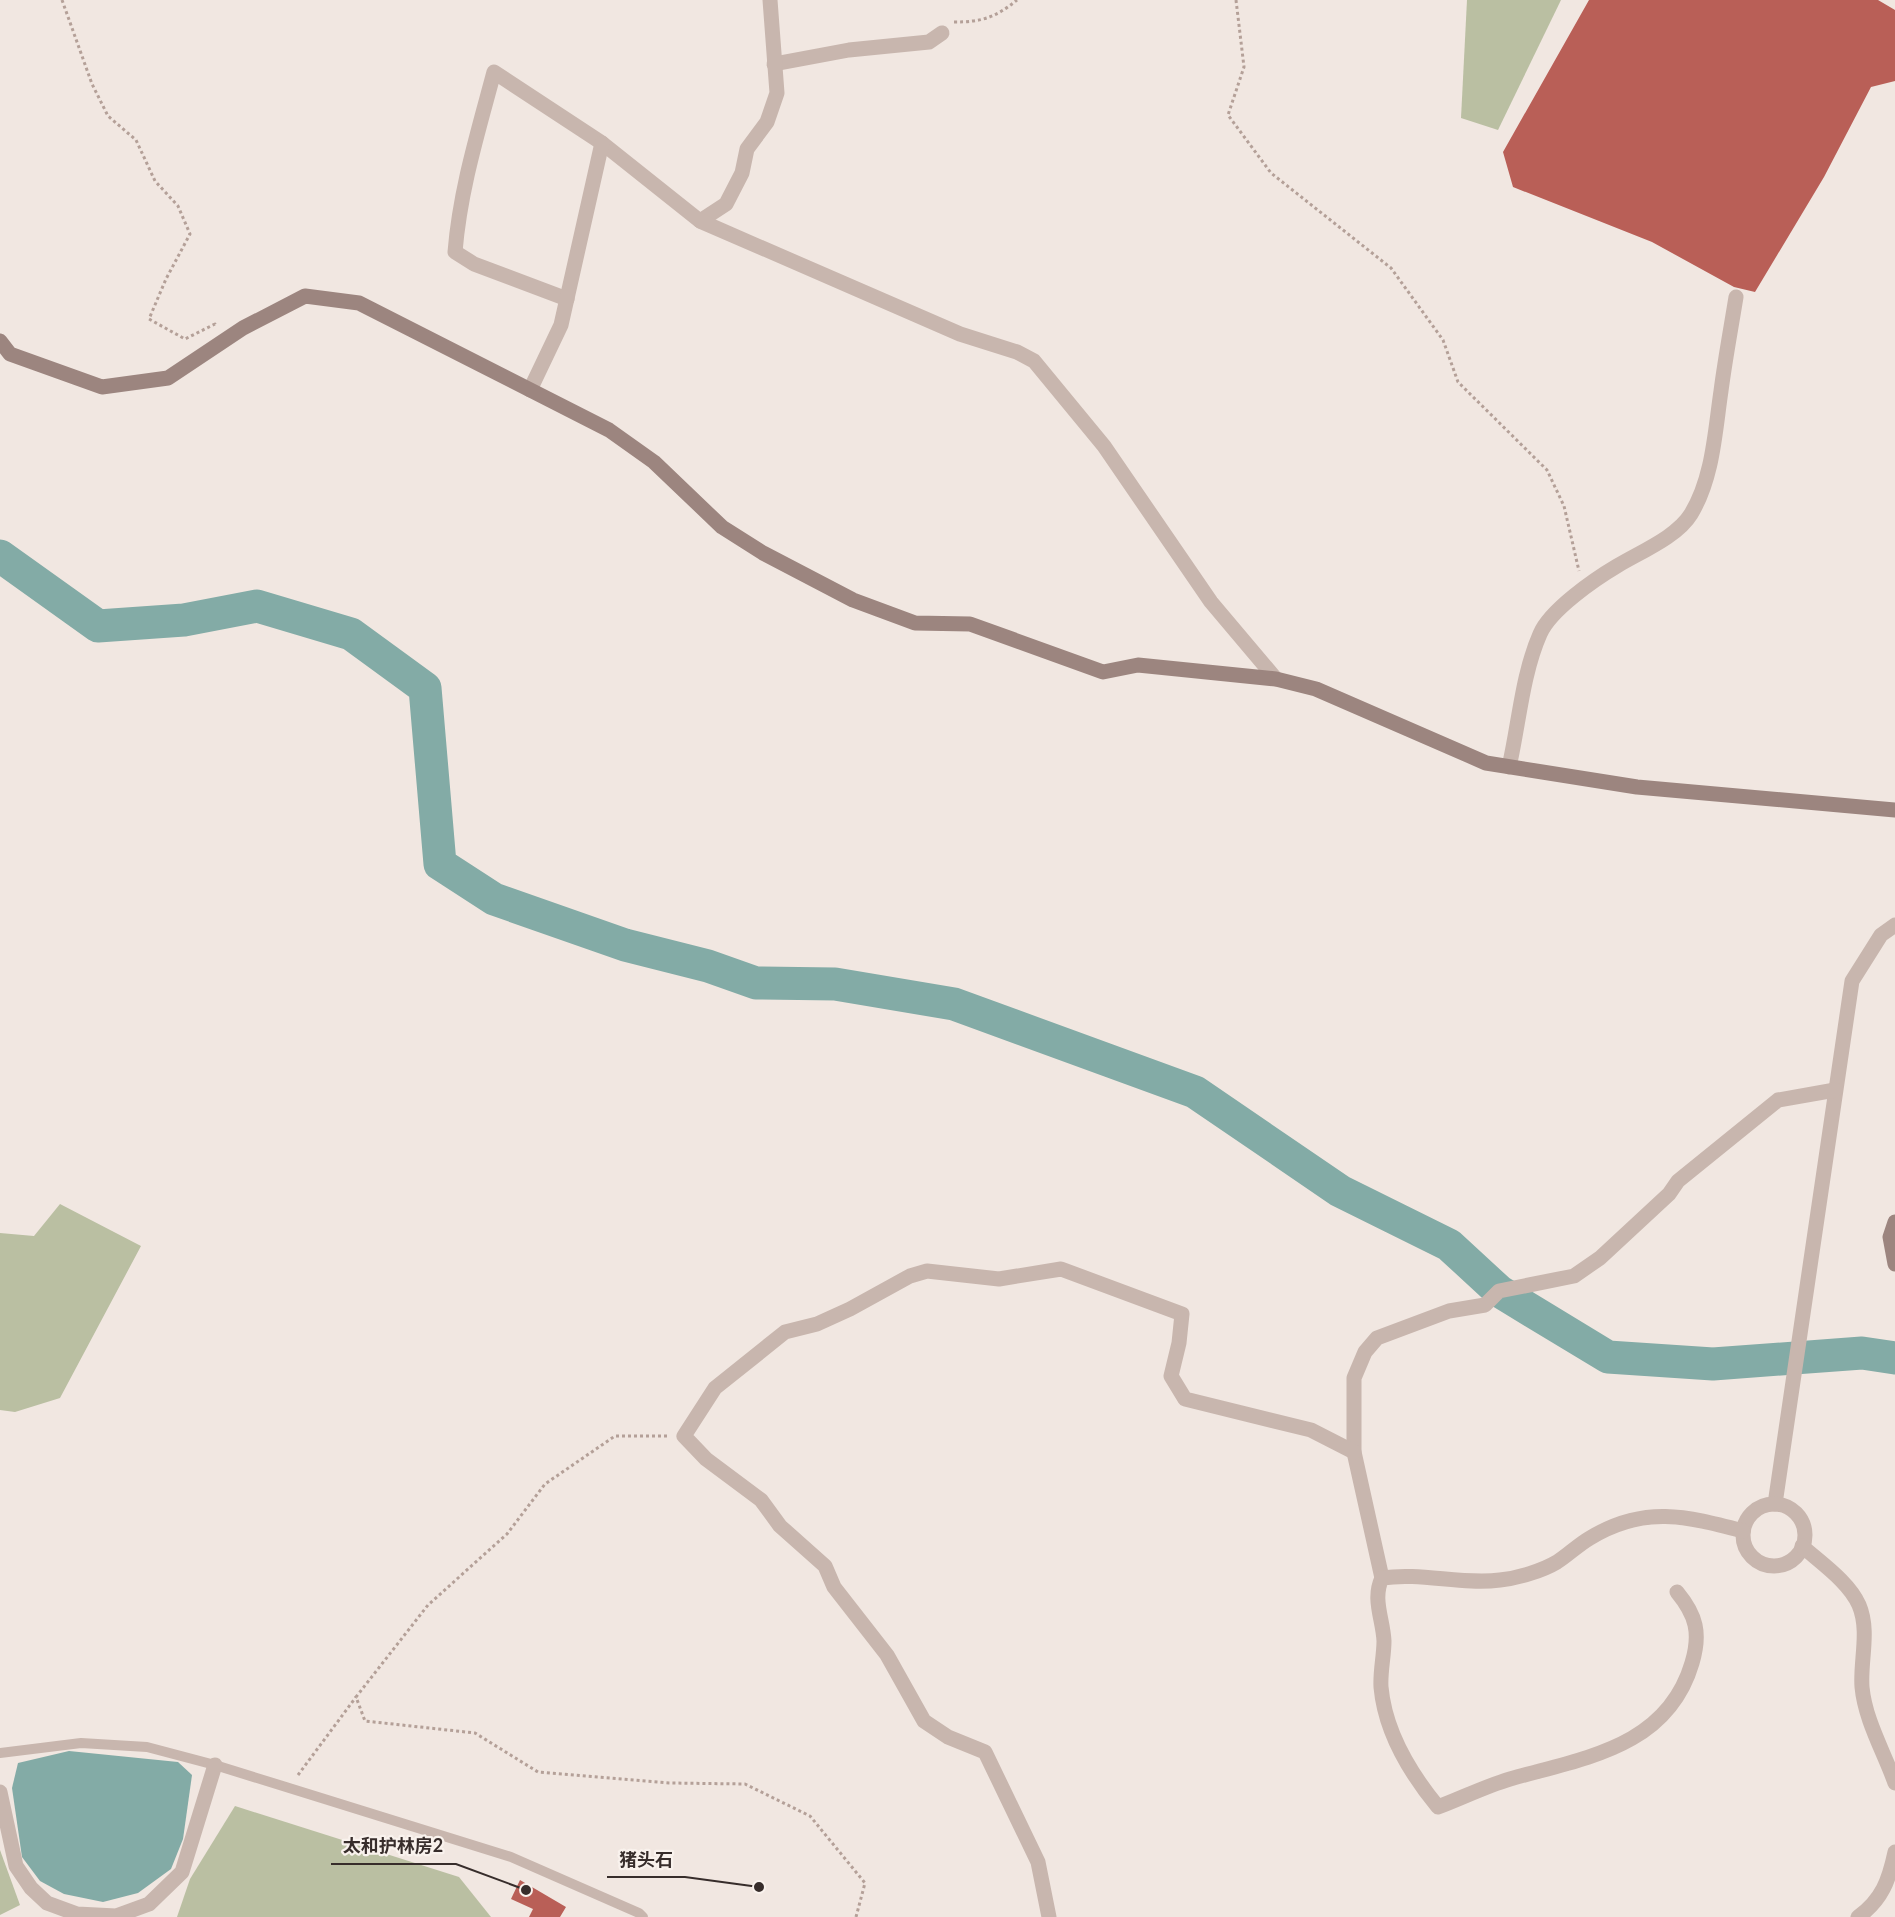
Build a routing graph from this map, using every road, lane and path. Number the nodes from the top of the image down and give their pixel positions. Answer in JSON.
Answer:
{"nodes":[{"id":1,"x":62,"y":0,"type":"edge"},
{"id":2,"x":770,"y":0,"type":"edge"},
{"id":3,"x":1017,"y":0,"type":"edge"},
{"id":4,"x":1236,"y":0,"type":"edge"},
{"id":5,"x":942,"y":33,"type":"joint"},
{"id":6,"x":774,"y":64,"type":"junction"},
{"id":7,"x":602,"y":143,"type":"junction"},
{"id":8,"x":700,"y":221,"type":"junction"},
{"id":9,"x":1736,"y":297,"type":"dead end"},
{"id":10,"x":567,"y":299,"type":"junction"},
{"id":11,"x":227,"y":339,"type":"junction"},
{"id":12,"x":0,"y":341,"type":"edge"},
{"id":13,"x":530,"y":390,"type":"junction"},
{"id":14,"x":1580,"y":580,"type":"dead end"},
{"id":15,"x":1276,"y":679,"type":"junction"},
{"id":16,"x":1509,"y":767,"type":"junction"},
{"id":17,"x":1895,"y":810,"type":"edge"},
{"id":18,"x":1895,"y":925,"type":"edge"},
{"id":19,"x":1835,"y":1090,"type":"junction"},
{"id":20,"x":1895,"y":1222,"type":"edge"},
{"id":21,"x":1895,"y":1264,"type":"edge"},
{"id":22,"x":684,"y":1436,"type":"junction"},
{"id":23,"x":1354,"y":1452,"type":"junction"},
{"id":24,"x":1775,"y":1504,"type":"junction"},
{"id":25,"x":1743,"y":1531,"type":"junction"},
{"id":26,"x":1802,"y":1546,"type":"junction"},
{"id":27,"x":1382,"y":1578,"type":"junction"},
{"id":28,"x":1677,"y":1592,"type":"dead end"},
{"id":29,"x":356,"y":1697,"type":"junction"},
{"id":30,"x":1889,"y":1751,"type":"edge"},
{"id":31,"x":0,"y":1753,"type":"edge"},
{"id":32,"x":215,"y":1765,"type":"junction"},
{"id":33,"x":1895,"y":1782,"type":"edge"},
{"id":34,"x":289,"y":1788,"type":"junction"},
{"id":35,"x":0,"y":1792,"type":"edge"},
{"id":36,"x":1895,"y":1852,"type":"edge"},
{"id":37,"x":643,"y":1917,"type":"edge"},
{"id":38,"x":856,"y":1917,"type":"edge"},
{"id":39,"x":1049,"y":1917,"type":"edge"},
{"id":40,"x":1858,"y":1917,"type":"edge"}],
"edges":[{"from":1,"to":11,"type":"path"},
{"from":2,"to":6,"type":"street"},
{"from":3,"to":5,"type":"path"},
{"from":4,"to":14,"type":"path"},
{"from":5,"to":6,"type":"street"},
{"from":6,"to":8,"type":"street"},
{"from":7,"to":8,"type":"street"},
{"from":7,"to":10,"type":"street"},
{"from":7,"to":10,"type":"street"},
{"from":8,"to":15,"type":"street"},
{"from":9,"to":16,"type":"street"},
{"from":10,"to":13,"type":"street"},
{"from":11,"to":12,"type":"street"},
{"from":11,"to":13,"type":"street"},
{"from":13,"to":15,"type":"street"},
{"from":15,"to":16,"type":"street"},
{"from":16,"to":17,"type":"street"},
{"from":18,"to":19,"type":"street"},
{"from":19,"to":23,"type":"street"},
{"from":19,"to":24,"type":"street"},
{"from":20,"to":21,"type":"street"},
{"from":22,"to":23,"type":"street"},
{"from":22,"to":29,"type":"path"},
{"from":22,"to":39,"type":"street"},
{"from":23,"to":27,"type":"street"},
{"from":24,"to":25,"type":"street"},
{"from":24,"to":26,"type":"street"},
{"from":25,"to":26,"type":"street"},
{"from":25,"to":27,"type":"street"},
{"from":26,"to":30,"type":"street"},
{"from":27,"to":28,"type":"street"},
{"from":29,"to":34,"type":"path"},
{"from":29,"to":38,"type":"path"},
{"from":30,"to":33,"type":"street"},
{"from":31,"to":32,"type":"lane"},
{"from":32,"to":34,"type":"lane"},
{"from":32,"to":35,"type":"street"},
{"from":34,"to":37,"type":"lane"},
{"from":36,"to":40,"type":"street"}]}
